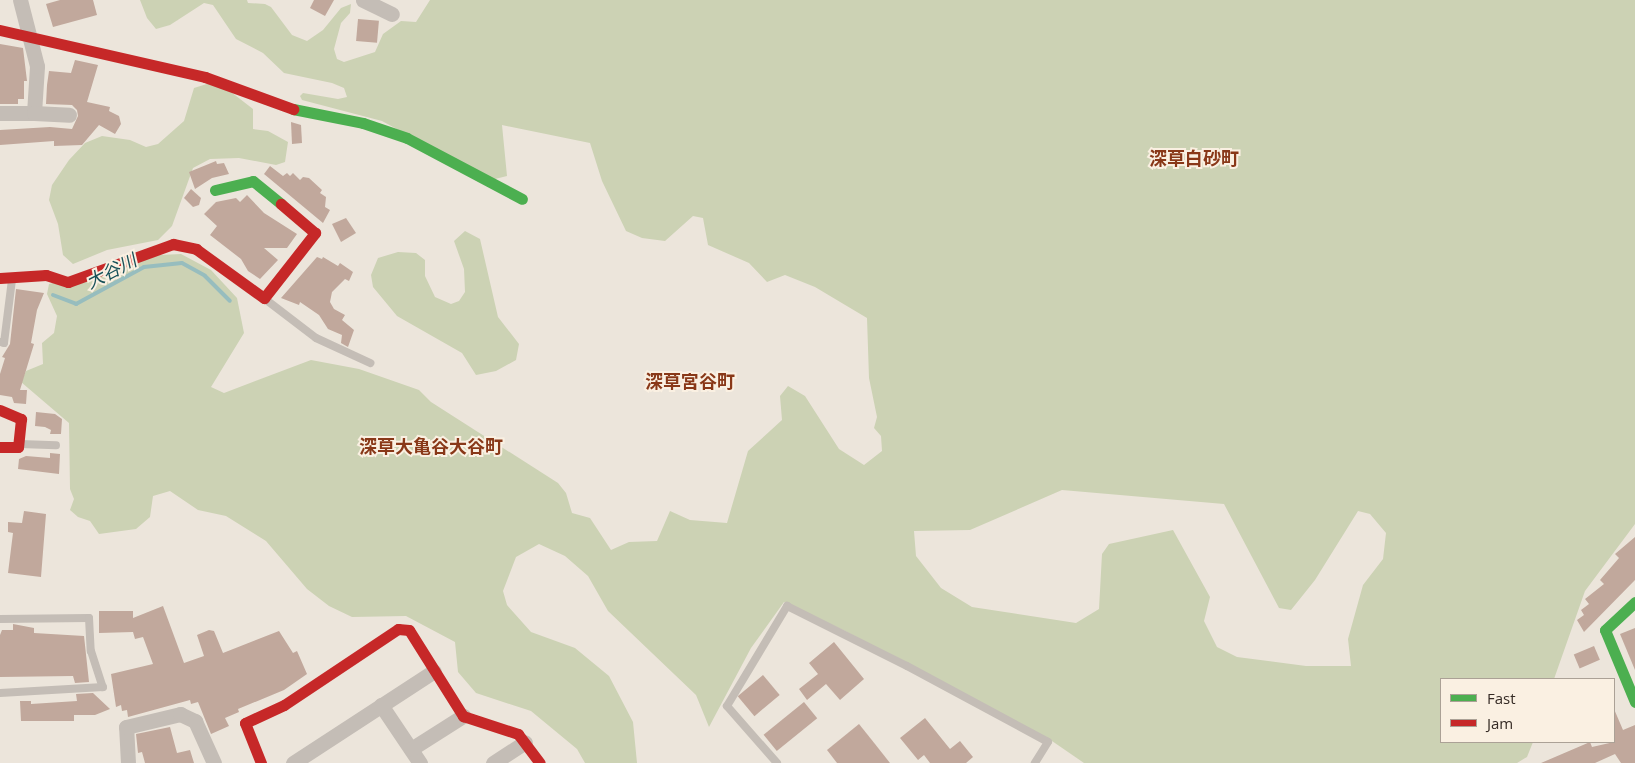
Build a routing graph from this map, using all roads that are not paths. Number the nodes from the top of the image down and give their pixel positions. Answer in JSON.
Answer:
{"nodes":[{"id":1,"x":20,"y":0,"type":"edge"},
{"id":2,"x":363,"y":0,"type":"edge"},
{"id":3,"x":392,"y":14,"type":"dead end"},
{"id":4,"x":0,"y":30,"type":"edge"},
{"id":5,"x":32,"y":38,"type":"junction"},
{"id":6,"x":0,"y":113,"type":"edge"},
{"id":7,"x":34,"y":113,"type":"junction"},
{"id":8,"x":69,"y":115,"type":"dead end"},
{"id":9,"x":215,"y":190,"type":"dead end"},
{"id":10,"x":522,"y":199,"type":"dead end"},
{"id":11,"x":12,"y":277,"type":"junction"},
{"id":12,"x":0,"y":278,"type":"edge"},
{"id":13,"x":264,"y":298,"type":"junction"},
{"id":14,"x":0,"y":342,"type":"edge"},
{"id":15,"x":370,"y":363,"type":"dead end"},
{"id":16,"x":0,"y":410,"type":"edge"},
{"id":17,"x":18,"y":444,"type":"junction"},
{"id":18,"x":56,"y":445,"type":"dead end"},
{"id":19,"x":0,"y":447,"type":"edge"},
{"id":20,"x":1635,"y":602,"type":"edge"},
{"id":21,"x":0,"y":619,"type":"edge"},
{"id":22,"x":434,"y":671,"type":"junction"},
{"id":23,"x":0,"y":693,"type":"edge"},
{"id":24,"x":1635,"y":702,"type":"edge"},
{"id":25,"x":381,"y":705,"type":"junction"},
{"id":26,"x":463,"y":716,"type":"junction"},
{"id":27,"x":525,"y":742,"type":"junction"},
{"id":28,"x":411,"y":749,"type":"junction"},
{"id":29,"x":128,"y":763,"type":"edge"},
{"id":30,"x":214,"y":763,"type":"edge"},
{"id":31,"x":261,"y":763,"type":"edge"},
{"id":32,"x":293,"y":763,"type":"edge"},
{"id":33,"x":420,"y":763,"type":"edge"},
{"id":34,"x":493,"y":763,"type":"edge"},
{"id":35,"x":540,"y":763,"type":"edge"},
{"id":36,"x":777,"y":763,"type":"edge"},
{"id":37,"x":1036,"y":763,"type":"edge"}],
"edges":[{"from":1,"to":5,"type":"street"},
{"from":2,"to":3,"type":"street"},
{"from":4,"to":5,"type":"street"},
{"from":5,"to":7,"type":"street"},
{"from":5,"to":10,"type":"street"},
{"from":6,"to":7,"type":"street"},
{"from":7,"to":8,"type":"street"},
{"from":9,"to":13,"type":"street"},
{"from":11,"to":12,"type":"street"},
{"from":11,"to":13,"type":"street"},
{"from":11,"to":14,"type":"lane"},
{"from":13,"to":15,"type":"lane"},
{"from":16,"to":17,"type":"street"},
{"from":17,"to":18,"type":"lane"},
{"from":17,"to":19,"type":"street"},
{"from":20,"to":24,"type":"street"},
{"from":21,"to":23,"type":"lane"},
{"from":22,"to":25,"type":"street"},
{"from":22,"to":26,"type":"street"},
{"from":22,"to":31,"type":"street"},
{"from":25,"to":28,"type":"street"},
{"from":25,"to":32,"type":"street"},
{"from":26,"to":27,"type":"street"},
{"from":26,"to":28,"type":"street"},
{"from":27,"to":34,"type":"street"},
{"from":27,"to":35,"type":"street"},
{"from":28,"to":33,"type":"street"},
{"from":29,"to":30,"type":"street"},
{"from":36,"to":37,"type":"lane"}]}
